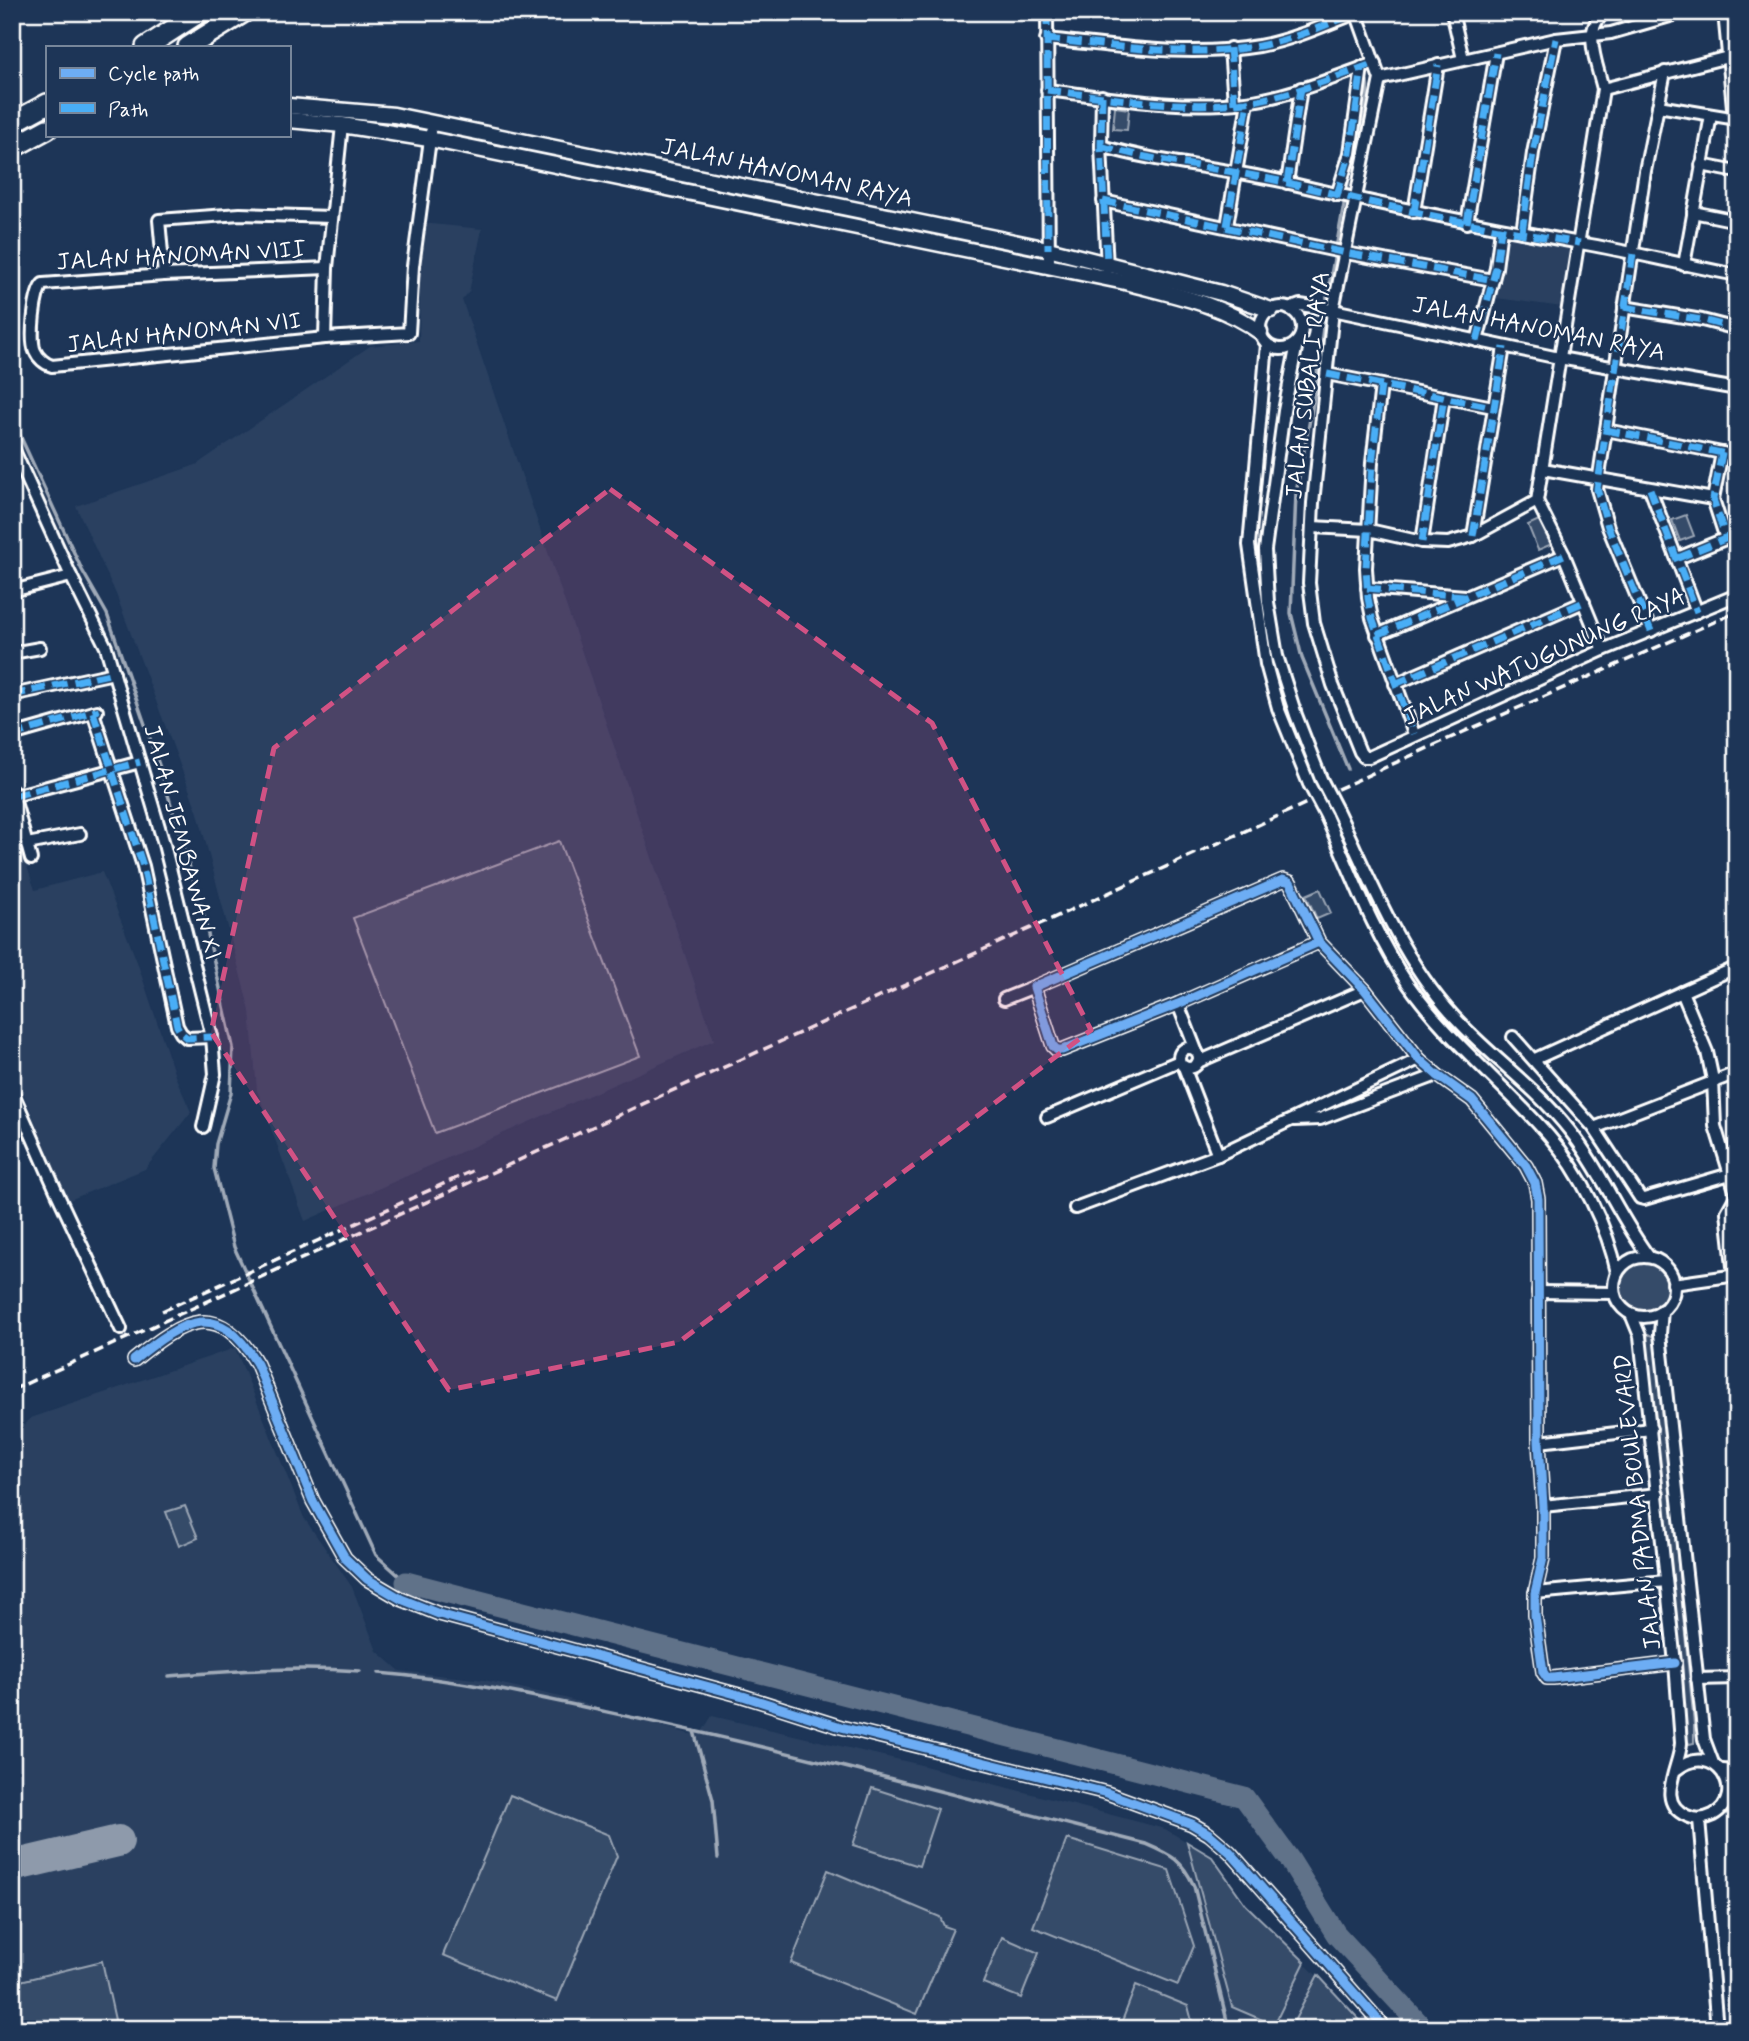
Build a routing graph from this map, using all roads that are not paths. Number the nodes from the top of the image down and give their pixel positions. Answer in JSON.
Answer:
{"nodes":[{"id":1,"x":200,"y":12,"type":"edge"},
{"id":2,"x":244,"y":12,"type":"edge"},
{"id":3,"x":1047,"y":12,"type":"edge"},
{"id":4,"x":1452,"y":12,"type":"edge"},
{"id":5,"x":1606,"y":12,"type":"edge"},
{"id":6,"x":1684,"y":12,"type":"edge"},
{"id":7,"x":1724,"y":12,"type":"edge"},
{"id":8,"x":1351,"y":15,"type":"edge"},
{"id":9,"x":1591,"y":36,"type":"junction"},
{"id":10,"x":1046,"y":39,"type":"junction"},
{"id":11,"x":1556,"y":39,"type":"junction"},
{"id":12,"x":204,"y":41,"type":"edge"},
{"id":13,"x":148,"y":46,"type":"edge"},
{"id":14,"x":1230,"y":48,"type":"junction"},
{"id":15,"x":1496,"y":53,"type":"junction"},
{"id":16,"x":1728,"y":57,"type":"junction"},
{"id":17,"x":1463,"y":59,"type":"junction"},
{"id":18,"x":1368,"y":65,"type":"junction"},
{"id":19,"x":1438,"y":65,"type":"junction"},
{"id":20,"x":1665,"y":72,"type":"junction"},
{"id":21,"x":1380,"y":79,"type":"junction"},
{"id":22,"x":1301,"y":88,"type":"junction"},
{"id":23,"x":1603,"y":89,"type":"junction"},
{"id":24,"x":1047,"y":90,"type":"junction"},
{"id":25,"x":1102,"y":96,"type":"junction"},
{"id":26,"x":1248,"y":102,"type":"junction"},
{"id":27,"x":1234,"y":103,"type":"junction"},
{"id":28,"x":46,"y":105,"type":"edge"},
{"id":29,"x":290,"y":106,"type":"edge"},
{"id":30,"x":1658,"y":106,"type":"junction"},
{"id":31,"x":1711,"y":114,"type":"junction"},
{"id":32,"x":1735,"y":119,"type":"edge"},
{"id":33,"x":290,"y":120,"type":"edge"},
{"id":34,"x":14,"y":122,"type":"edge"},
{"id":35,"x":433,"y":123,"type":"junction"},
{"id":36,"x":342,"y":125,"type":"junction"},
{"id":37,"x":46,"y":130,"type":"edge"},
{"id":38,"x":429,"y":139,"type":"junction"},
{"id":39,"x":18,"y":144,"type":"edge"},
{"id":40,"x":1101,"y":146,"type":"junction"},
{"id":41,"x":1701,"y":165,"type":"junction"},
{"id":42,"x":1737,"y":172,"type":"edge"},
{"id":43,"x":1236,"y":174,"type":"junction"},
{"id":44,"x":1287,"y":183,"type":"junction"},
{"id":45,"x":1339,"y":196,"type":"junction"},
{"id":46,"x":1355,"y":200,"type":"junction"},
{"id":47,"x":1103,"y":201,"type":"junction"},
{"id":48,"x":1414,"y":212,"type":"junction"},
{"id":49,"x":1693,"y":212,"type":"junction"},
{"id":50,"x":331,"y":217,"type":"junction"},
{"id":51,"x":1737,"y":221,"type":"edge"},
{"id":52,"x":1467,"y":223,"type":"junction"},
{"id":53,"x":1227,"y":226,"type":"junction"},
{"id":54,"x":1501,"y":229,"type":"junction"},
{"id":55,"x":1522,"y":232,"type":"junction"},
{"id":56,"x":1580,"y":243,"type":"junction"},
{"id":57,"x":1048,"y":249,"type":"junction"},
{"id":58,"x":1338,"y":251,"type":"junction"},
{"id":59,"x":1633,"y":254,"type":"junction"},
{"id":60,"x":1107,"y":263,"type":"junction"},
{"id":61,"x":1685,"y":265,"type":"junction"},
{"id":62,"x":1049,"y":267,"type":"junction"},
{"id":63,"x":327,"y":268,"type":"junction"},
{"id":64,"x":164,"y":275,"type":"junction"},
{"id":65,"x":1737,"y":275,"type":"edge"},
{"id":66,"x":1108,"y":279,"type":"junction"},
{"id":67,"x":1493,"y":280,"type":"junction"},
{"id":68,"x":1624,"y":307,"type":"junction"},
{"id":69,"x":1323,"y":308,"type":"junction"},
{"id":70,"x":1289,"y":309,"type":"junction"},
{"id":71,"x":1271,"y":310,"type":"junction"},
{"id":72,"x":1302,"y":322,"type":"junction"},
{"id":73,"x":1737,"y":329,"type":"edge"},
{"id":74,"x":325,"y":338,"type":"junction"},
{"id":75,"x":1263,"y":338,"type":"junction"},
{"id":76,"x":1477,"y":341,"type":"junction"},
{"id":77,"x":1297,"y":343,"type":"junction"},
{"id":78,"x":1504,"y":347,"type":"junction"},
{"id":79,"x":1559,"y":358,"type":"junction"},
{"id":80,"x":47,"y":365,"type":"joint"},
{"id":81,"x":1616,"y":368,"type":"junction"},
{"id":82,"x":1327,"y":374,"type":"junction"},
{"id":83,"x":1381,"y":385,"type":"junction"},
{"id":84,"x":1737,"y":389,"type":"edge"},
{"id":85,"x":1444,"y":397,"type":"junction"},
{"id":86,"x":1493,"y":407,"type":"junction"},
{"id":87,"x":1262,"y":411,"type":"junction"},
{"id":88,"x":1284,"y":411,"type":"junction"},
{"id":89,"x":1606,"y":429,"type":"junction"},
{"id":90,"x":12,"y":446,"type":"edge"},
{"id":91,"x":1722,"y":453,"type":"junction"},
{"id":92,"x":1737,"y":456,"type":"edge"},
{"id":93,"x":1543,"y":469,"type":"junction"},
{"id":94,"x":1598,"y":478,"type":"junction"},
{"id":95,"x":1650,"y":489,"type":"junction"},
{"id":96,"x":1713,"y":499,"type":"junction"},
{"id":97,"x":1537,"y":501,"type":"junction"},
{"id":98,"x":1312,"y":527,"type":"junction"},
{"id":99,"x":1369,"y":530,"type":"junction"},
{"id":100,"x":1473,"y":536,"type":"junction"},
{"id":101,"x":1731,"y":536,"type":"edge"},
{"id":102,"x":1422,"y":542,"type":"junction"},
{"id":103,"x":1564,"y":555,"type":"junction"},
{"id":104,"x":1678,"y":558,"type":"junction"},
{"id":105,"x":71,"y":576,"type":"junction"},
{"id":106,"x":1367,"y":588,"type":"junction"},
{"id":107,"x":12,"y":591,"type":"edge"},
{"id":108,"x":1737,"y":594,"type":"edge"},
{"id":109,"x":1468,"y":596,"type":"junction"},
{"id":110,"x":1584,"y":602,"type":"junction"},
{"id":111,"x":1698,"y":612,"type":"junction"},
{"id":112,"x":1651,"y":631,"type":"junction"},
{"id":113,"x":1377,"y":635,"type":"junction"},
{"id":114,"x":40,"y":648,"type":"dead end"},
{"id":115,"x":1603,"y":650,"type":"junction"},
{"id":116,"x":12,"y":653,"type":"edge"},
{"id":117,"x":114,"y":673,"type":"junction"},
{"id":118,"x":1395,"y":684,"type":"junction"},
{"id":119,"x":12,"y":695,"type":"edge"},
{"id":120,"x":1414,"y":734,"type":"junction"},
{"id":121,"x":12,"y":735,"type":"edge"},
{"id":122,"x":1369,"y":757,"type":"joint"},
{"id":123,"x":140,"y":762,"type":"junction"},
{"id":124,"x":114,"y":771,"type":"junction"},
{"id":125,"x":1315,"y":781,"type":"junction"},
{"id":126,"x":13,"y":793,"type":"edge"},
{"id":127,"x":80,"y":834,"type":"dead end"},
{"id":128,"x":27,"y":844,"type":"junction"},
{"id":129,"x":31,"y":859,"type":"dead end"},
{"id":130,"x":1319,"y":942,"type":"junction"},
{"id":131,"x":1737,"y":967,"type":"edge"},
{"id":132,"x":1034,"y":987,"type":"junction"},
{"id":133,"x":1365,"y":990,"type":"junction"},
{"id":134,"x":1682,"y":992,"type":"junction"},
{"id":135,"x":1004,"y":999,"type":"dead end"},
{"id":136,"x":1178,"y":1004,"type":"junction"},
{"id":137,"x":212,"y":1037,"type":"junction"},
{"id":138,"x":1513,"y":1037,"type":"dead end"},
{"id":139,"x":1197,"y":1056,"type":"junction"},
{"id":140,"x":1419,"y":1059,"type":"junction"},
{"id":141,"x":1535,"y":1059,"type":"junction"},
{"id":142,"x":1182,"y":1064,"type":"junction"},
{"id":143,"x":1737,"y":1066,"type":"edge"},
{"id":144,"x":1736,"y":1074,"type":"edge"},
{"id":145,"x":1437,"y":1075,"type":"junction"},
{"id":146,"x":1713,"y":1080,"type":"junction"},
{"id":147,"x":12,"y":1091,"type":"edge"},
{"id":148,"x":1047,"y":1117,"type":"dead end"},
{"id":149,"x":1291,"y":1120,"type":"junction"},
{"id":150,"x":202,"y":1127,"type":"dead end"},
{"id":151,"x":1594,"y":1128,"type":"junction"},
{"id":152,"x":1218,"y":1155,"type":"junction"},
{"id":153,"x":1733,"y":1172,"type":"edge"},
{"id":154,"x":1736,"y":1196,"type":"edge"},
{"id":155,"x":1075,"y":1208,"type":"dead end"},
{"id":156,"x":1733,"y":1233,"type":"edge"},
{"id":157,"x":1649,"y":1257,"type":"junction"},
{"id":158,"x":1617,"y":1273,"type":"junction"},
{"id":159,"x":1736,"y":1275,"type":"edge"},
{"id":160,"x":1674,"y":1284,"type":"junction"},
{"id":161,"x":1538,"y":1292,"type":"junction"},
{"id":162,"x":1614,"y":1293,"type":"junction"},
{"id":163,"x":1662,"y":1310,"type":"junction"},
{"id":164,"x":1631,"y":1314,"type":"junction"},
{"id":165,"x":121,"y":1329,"type":"dead end"},
{"id":166,"x":134,"y":1360,"type":"dead end"},
{"id":167,"x":1651,"y":1429,"type":"junction"},
{"id":168,"x":1539,"y":1442,"type":"junction"},
{"id":169,"x":1658,"y":1494,"type":"junction"},
{"id":170,"x":1544,"y":1506,"type":"junction"},
{"id":171,"x":1666,"y":1581,"type":"junction"},
{"id":172,"x":1535,"y":1592,"type":"junction"},
{"id":173,"x":1675,"y":1663,"type":"junction"},
{"id":174,"x":1737,"y":1678,"type":"edge"},
{"id":175,"x":1697,"y":1679,"type":"junction"},
{"id":176,"x":1718,"y":1767,"type":"junction"},
{"id":177,"x":1676,"y":1770,"type":"junction"},
{"id":178,"x":1737,"y":1771,"type":"edge"},
{"id":179,"x":1731,"y":1803,"type":"edge"},
{"id":180,"x":1699,"y":1819,"type":"junction"},
{"id":181,"x":1386,"y":2029,"type":"edge"},
{"id":182,"x":1717,"y":2029,"type":"edge"}],
"edges":[{"from":1,"to":13,"type":"highway"},
{"from":2,"to":12,"type":"highway"},
{"from":3,"to":10,"type":"street"},
{"from":4,"to":17,"type":"street"},
{"from":5,"to":9,"type":"street"},
{"from":6,"to":9,"type":"street"},
{"from":7,"to":16,"type":"street"},
{"from":8,"to":14,"type":"street"},
{"from":8,"to":18,"type":"street","name":"JALAN SUBALI RAYA"},
{"from":9,"to":11,"type":"street"},
{"from":9,"to":23,"type":"street"},
{"from":10,"to":14,"type":"street"},
{"from":10,"to":24,"type":"street"},
{"from":11,"to":15,"type":"street"},
{"from":11,"to":55,"type":"street"},
{"from":14,"to":27,"type":"street"},
{"from":15,"to":17,"type":"street"},
{"from":15,"to":52,"type":"street"},
{"from":16,"to":20,"type":"street"},
{"from":16,"to":32,"type":"street"},
{"from":17,"to":19,"type":"street"},
{"from":18,"to":21,"type":"street","name":"JALAN SUBALI RAYA"},
{"from":18,"to":22,"type":"street"},
{"from":18,"to":45,"type":"street"},
{"from":19,"to":21,"type":"street"},
{"from":19,"to":48,"type":"street"},
{"from":20,"to":23,"type":"street"},
{"from":20,"to":30,"type":"street"},
{"from":21,"to":46,"type":"street","name":"JALAN SUBALI RAYA"},
{"from":22,"to":26,"type":"street"},
{"from":22,"to":44,"type":"street"},
{"from":23,"to":56,"type":"street"},
{"from":24,"to":25,"type":"street"},
{"from":24,"to":57,"type":"street"},
{"from":25,"to":27,"type":"street"},
{"from":25,"to":40,"type":"street"},
{"from":26,"to":27,"type":"street"},
{"from":26,"to":43,"type":"street"},
{"from":28,"to":34,"type":"highway"},
{"from":29,"to":35,"type":"street","name":"JALAN HANOMAN RAYA"},
{"from":30,"to":31,"type":"street"},
{"from":30,"to":59,"type":"street"},
{"from":31,"to":32,"type":"street"},
{"from":31,"to":41,"type":"street"},
{"from":33,"to":36,"type":"street","name":"JALAN HANOMAN RAYA"},
{"from":35,"to":38,"type":"street"},
{"from":35,"to":57,"type":"street","name":"JALAN HANOMAN RAYA"},
{"from":36,"to":38,"type":"street","name":"JALAN HANOMAN RAYA"},
{"from":36,"to":50,"type":"street"},
{"from":37,"to":39,"type":"highway"},
{"from":38,"to":62,"type":"street","name":"JALAN HANOMAN RAYA"},
{"from":38,"to":74,"type":"street","name":"JALAN HANOMAN VII"},
{"from":40,"to":43,"type":"street"},
{"from":40,"to":47,"type":"street"},
{"from":41,"to":42,"type":"street"},
{"from":41,"to":49,"type":"street"},
{"from":43,"to":44,"type":"street"},
{"from":43,"to":53,"type":"street"},
{"from":44,"to":45,"type":"street"},
{"from":45,"to":46,"type":"street"},
{"from":46,"to":48,"type":"street"},
{"from":46,"to":58,"type":"street","name":"JALAN SUBALI RAYA"},
{"from":47,"to":53,"type":"street"},
{"from":47,"to":60,"type":"street"},
{"from":48,"to":52,"type":"street"},
{"from":49,"to":51,"type":"street"},
{"from":49,"to":61,"type":"street"},
{"from":50,"to":63,"type":"street"},
{"from":50,"to":64,"type":"street"},
{"from":52,"to":54,"type":"street"},
{"from":53,"to":58,"type":"street"},
{"from":54,"to":55,"type":"street"},
{"from":54,"to":67,"type":"street"},
{"from":55,"to":56,"type":"street"},
{"from":56,"to":59,"type":"street"},
{"from":56,"to":79,"type":"street"},
{"from":57,"to":60,"type":"street","name":"JALAN HANOMAN RAYA"},
{"from":57,"to":62,"type":"street"},
{"from":58,"to":67,"type":"street"},
{"from":58,"to":69,"type":"street","name":"JALAN SUBALI RAYA"},
{"from":59,"to":61,"type":"street"},
{"from":59,"to":68,"type":"street"},
{"from":60,"to":66,"type":"street"},
{"from":60,"to":71,"type":"street","name":"JALAN HANOMAN RAYA"},
{"from":61,"to":65,"type":"street"},
{"from":62,"to":66,"type":"street","name":"JALAN HANOMAN RAYA"},
{"from":63,"to":64,"type":"street","name":"JALAN HANOMAN VIII"},
{"from":63,"to":74,"type":"street"},
{"from":64,"to":80,"type":"street","name":"JALAN HANOMAN VIII"},
{"from":66,"to":75,"type":"street","name":"JALAN HANOMAN RAYA"},
{"from":67,"to":76,"type":"street"},
{"from":68,"to":73,"type":"street"},
{"from":68,"to":81,"type":"street"},
{"from":69,"to":70,"type":"street","name":"JALAN HANOMAN RAYA"},
{"from":69,"to":72,"type":"street"},
{"from":69,"to":76,"type":"street","name":"JALAN HANOMAN RAYA"},
{"from":69,"to":82,"type":"street","name":"JALAN SUBALI RAYA"},
{"from":70,"to":71,"type":"street"},
{"from":70,"to":72,"type":"street"},
{"from":71,"to":75,"type":"street"},
{"from":72,"to":77,"type":"street"},
{"from":74,"to":80,"type":"street","name":"JALAN HANOMAN VII"},
{"from":75,"to":77,"type":"street"},
{"from":75,"to":87,"type":"street"},
{"from":76,"to":78,"type":"street","name":"JALAN HANOMAN RAYA"},
{"from":77,"to":88,"type":"street"},
{"from":78,"to":79,"type":"street","name":"JALAN HANOMAN RAYA"},
{"from":78,"to":86,"type":"street"},
{"from":79,"to":81,"type":"street","name":"JALAN HANOMAN RAYA"},
{"from":79,"to":93,"type":"street"},
{"from":81,"to":84,"type":"street","name":"JALAN HANOMAN RAYA"},
{"from":81,"to":89,"type":"street"},
{"from":82,"to":83,"type":"street"},
{"from":82,"to":98,"type":"street","name":"JALAN SUBALI RAYA"},
{"from":83,"to":85,"type":"street"},
{"from":83,"to":99,"type":"street"},
{"from":85,"to":86,"type":"street"},
{"from":85,"to":102,"type":"street"},
{"from":86,"to":100,"type":"street"},
{"from":87,"to":88,"type":"street"},
{"from":87,"to":125,"type":"street"},
{"from":88,"to":125,"type":"street"},
{"from":89,"to":91,"type":"street"},
{"from":89,"to":94,"type":"street"},
{"from":90,"to":105,"type":"street","name":"JALAN JEMBAWAN XI"},
{"from":91,"to":92,"type":"street"},
{"from":91,"to":96,"type":"street"},
{"from":93,"to":94,"type":"street"},
{"from":93,"to":97,"type":"street"},
{"from":94,"to":95,"type":"street"},
{"from":94,"to":112,"type":"street"},
{"from":95,"to":96,"type":"street"},
{"from":95,"to":104,"type":"street"},
{"from":96,"to":101,"type":"street"},
{"from":97,"to":100,"type":"street"},
{"from":97,"to":103,"type":"street"},
{"from":98,"to":99,"type":"street"},
{"from":98,"to":122,"type":"street","name":"JALAN SUBALI RAYA"},
{"from":99,"to":102,"type":"street"},
{"from":99,"to":106,"type":"street"},
{"from":100,"to":102,"type":"street"},
{"from":101,"to":104,"type":"street"},
{"from":103,"to":109,"type":"street"},
{"from":103,"to":110,"type":"street"},
{"from":104,"to":111,"type":"street"},
{"from":105,"to":107,"type":"street"},
{"from":105,"to":117,"type":"street","name":"JALAN JEMBAWAN XI"},
{"from":106,"to":109,"type":"street"},
{"from":106,"to":113,"type":"street"},
{"from":108,"to":111,"type":"street","name":"JALAN WATUGUNUNG RAYA"},
{"from":109,"to":113,"type":"street"},
{"from":110,"to":115,"type":"street"},
{"from":110,"to":118,"type":"street"},
{"from":111,"to":112,"type":"street","name":"JALAN WATUGUNUNG RAYA"},
{"from":112,"to":115,"type":"street","name":"JALAN WATUGUNUNG RAYA"},
{"from":113,"to":118,"type":"street"},
{"from":114,"to":116,"type":"street"},
{"from":115,"to":120,"type":"street","name":"JALAN WATUGUNUNG RAYA"},
{"from":117,"to":119,"type":"street"},
{"from":117,"to":123,"type":"street","name":"JALAN JEMBAWAN XI"},
{"from":118,"to":120,"type":"street"},
{"from":120,"to":122,"type":"street","name":"JALAN WATUGUNUNG RAYA"},
{"from":121,"to":124,"type":"street"},
{"from":123,"to":124,"type":"street"},
{"from":123,"to":137,"type":"street","name":"JALAN JEMBAWAN XI"},
{"from":124,"to":126,"type":"street"},
{"from":124,"to":137,"type":"street"},
{"from":125,"to":157,"type":"street","bridge":true},
{"from":125,"to":158,"type":"street","bridge":true},
{"from":126,"to":128,"type":"street"},
{"from":127,"to":128,"type":"street"},
{"from":128,"to":129,"type":"street"},
{"from":130,"to":132,"type":"street"},
{"from":130,"to":133,"type":"street"},
{"from":130,"to":136,"type":"street"},
{"from":131,"to":134,"type":"street"},
{"from":132,"to":135,"type":"street"},
{"from":132,"to":136,"type":"street"},
{"from":133,"to":139,"type":"street"},
{"from":133,"to":140,"type":"street"},
{"from":134,"to":141,"type":"street"},
{"from":134,"to":146,"type":"street"},
{"from":136,"to":139,"type":"street"},
{"from":137,"to":150,"type":"street","name":"JALAN JEMBAWAN XI"},
{"from":138,"to":141,"type":"street"},
{"from":139,"to":142,"type":"street"},
{"from":139,"to":142,"type":"street"},
{"from":140,"to":145,"type":"street"},
{"from":140,"to":149,"type":"street"},
{"from":141,"to":151,"type":"street"},
{"from":142,"to":148,"type":"street"},
{"from":142,"to":152,"type":"street"},
{"from":143,"to":144,"type":"street"},
{"from":144,"to":146,"type":"street"},
{"from":145,"to":149,"type":"street"},
{"from":145,"to":161,"type":"street"},
{"from":146,"to":151,"type":"street"},
{"from":146,"to":153,"type":"street"},
{"from":147,"to":165,"type":"street"},
{"from":149,"to":152,"type":"street"},
{"from":151,"to":153,"type":"street"},
{"from":152,"to":155,"type":"street"},
{"from":153,"to":154,"type":"street"},
{"from":154,"to":156,"type":"street"},
{"from":156,"to":159,"type":"street"},
{"from":157,"to":158,"type":"street"},
{"from":157,"to":160,"type":"street"},
{"from":158,"to":162,"type":"street"},
{"from":159,"to":160,"type":"street"},
{"from":160,"to":163,"type":"street"},
{"from":161,"to":162,"type":"street"},
{"from":161,"to":168,"type":"street"},
{"from":162,"to":164,"type":"street"},
{"from":163,"to":164,"type":"street"},
{"from":163,"to":175,"type":"street","name":"JALAN PADMA BOULEVARD"},
{"from":164,"to":167,"type":"street","name":"JALAN PADMA BOULEVARD"},
{"from":166,"to":181,"type":"street"},
{"from":167,"to":168,"type":"street"},
{"from":167,"to":169,"type":"street","name":"JALAN PADMA BOULEVARD"},
{"from":168,"to":170,"type":"street"},
{"from":169,"to":170,"type":"street"},
{"from":169,"to":171,"type":"street","name":"JALAN PADMA BOULEVARD"},
{"from":170,"to":172,"type":"street"},
{"from":171,"to":172,"type":"street"},
{"from":171,"to":173,"type":"street","name":"JALAN PADMA BOULEVARD"},
{"from":172,"to":173,"type":"street"},
{"from":173,"to":177,"type":"street","name":"JALAN PADMA BOULEVARD"},
{"from":174,"to":175,"type":"street"},
{"from":175,"to":176,"type":"street","name":"JALAN PADMA BOULEVARD"},
{"from":176,"to":177,"type":"street"},
{"from":176,"to":178,"type":"street"},
{"from":176,"to":179,"type":"street"},
{"from":177,"to":180,"type":"street"},
{"from":179,"to":180,"type":"street"},
{"from":180,"to":182,"type":"street"}]}
